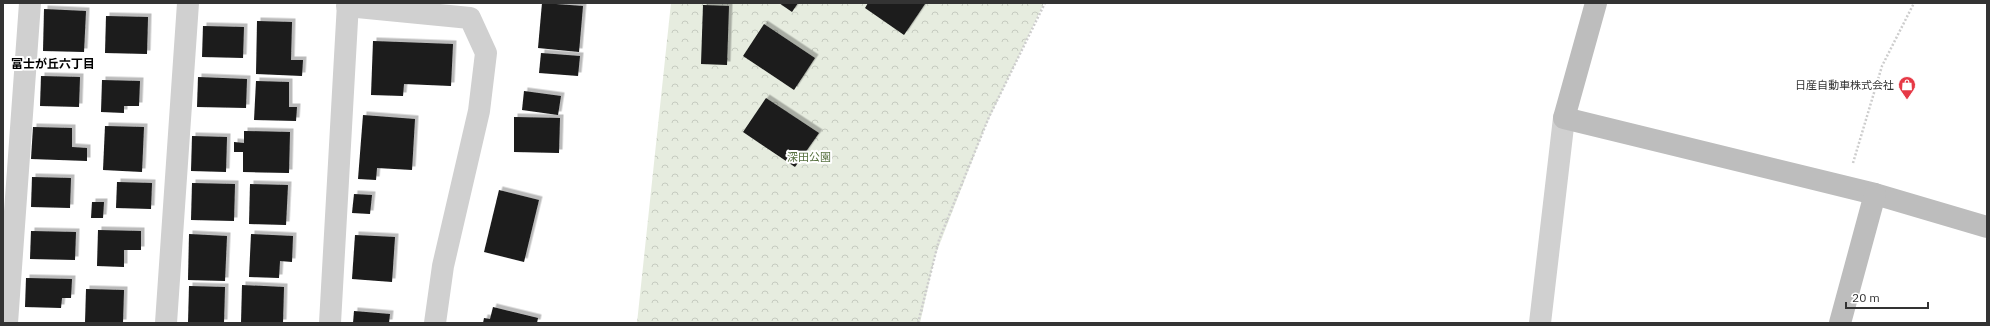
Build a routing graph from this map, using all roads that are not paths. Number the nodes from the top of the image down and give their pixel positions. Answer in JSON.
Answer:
{"nodes":[{"id":1,"x":30,"y":3,"type":"edge"},
{"id":2,"x":188,"y":3,"type":"edge"},
{"id":3,"x":1596,"y":3,"type":"edge"},
{"id":4,"x":348,"y":4,"type":"edge"},
{"id":5,"x":1564,"y":118,"type":"junction"},
{"id":6,"x":1875,"y":194,"type":"junction"},
{"id":7,"x":1987,"y":227,"type":"edge"},
{"id":8,"x":7,"y":323,"type":"edge"},
{"id":9,"x":166,"y":323,"type":"edge"},
{"id":10,"x":330,"y":323,"type":"edge"},
{"id":11,"x":435,"y":323,"type":"edge"},
{"id":12,"x":1540,"y":323,"type":"edge"},
{"id":13,"x":1840,"y":323,"type":"edge"}],
"edges":[{"from":1,"to":8,"type":"street"},
{"from":2,"to":9,"type":"street"},
{"from":3,"to":5,"type":"street"},
{"from":4,"to":10,"type":"street"},
{"from":4,"to":11,"type":"street"},
{"from":5,"to":6,"type":"street"},
{"from":5,"to":12,"type":"street"},
{"from":6,"to":7,"type":"street"},
{"from":6,"to":13,"type":"street"}]}
